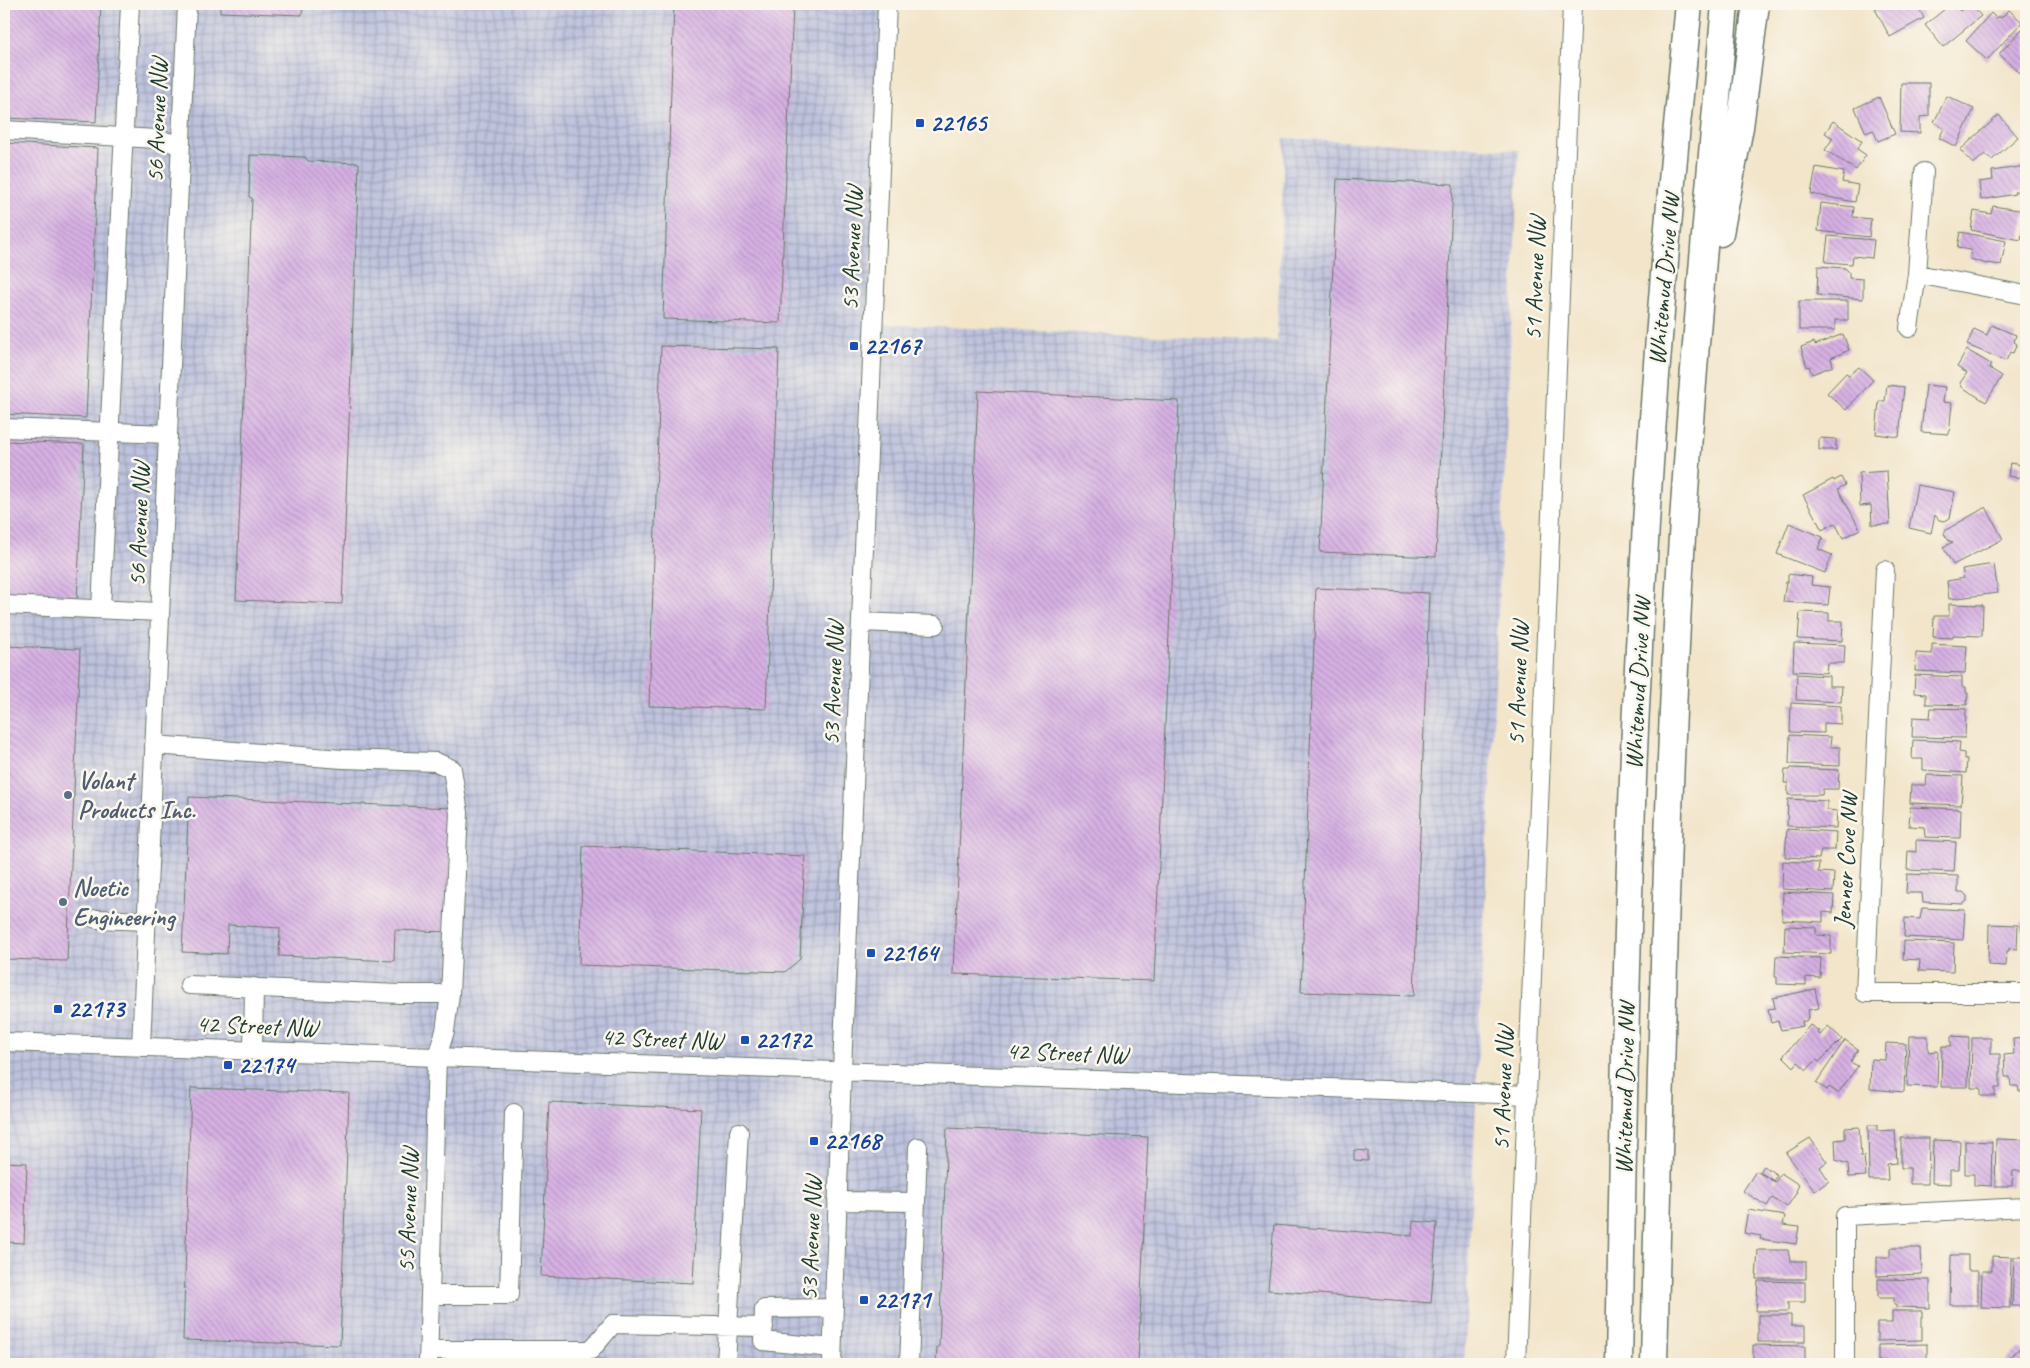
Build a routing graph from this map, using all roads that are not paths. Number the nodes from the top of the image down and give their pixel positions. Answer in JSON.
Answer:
{"nodes":[{"id":1,"x":130,"y":4,"type":"edge"},
{"id":2,"x":187,"y":4,"type":"edge"},
{"id":3,"x":887,"y":4,"type":"edge"},
{"id":4,"x":1572,"y":4,"type":"edge"},
{"id":5,"x":1670,"y":4,"type":"edge"},
{"id":6,"x":1689,"y":4,"type":"edge"},
{"id":7,"x":1725,"y":4,"type":"edge"},
{"id":8,"x":1756,"y":4,"type":"edge"},
{"id":9,"x":1680,"y":85,"type":"junction"},
{"id":10,"x":4,"y":130,"type":"edge"},
{"id":11,"x":123,"y":137,"type":"junction"},
{"id":12,"x":181,"y":145,"type":"junction"},
{"id":13,"x":1924,"y":172,"type":"dead end"},
{"id":14,"x":1917,"y":274,"type":"junction"},
{"id":15,"x":2026,"y":295,"type":"edge"},
{"id":16,"x":1909,"y":328,"type":"dead end"},
{"id":17,"x":1692,"y":389,"type":"junction"},
{"id":18,"x":4,"y":428,"type":"edge"},
{"id":19,"x":110,"y":432,"type":"junction"},
{"id":20,"x":168,"y":434,"type":"junction"},
{"id":21,"x":1885,"y":570,"type":"dead end"},
{"id":22,"x":4,"y":605,"type":"edge"},
{"id":23,"x":101,"y":609,"type":"junction"},
{"id":24,"x":160,"y":612,"type":"junction"},
{"id":25,"x":861,"y":622,"type":"junction"},
{"id":26,"x":935,"y":625,"type":"dead end"},
{"id":27,"x":154,"y":745,"type":"junction"},
{"id":28,"x":96,"y":919,"type":"dead end"},
{"id":29,"x":147,"y":921,"type":"junction"},
{"id":30,"x":189,"y":985,"type":"dead end"},
{"id":31,"x":254,"y":987,"type":"junction"},
{"id":32,"x":2026,"y":993,"type":"edge"},
{"id":33,"x":450,"y":994,"type":"junction"},
{"id":34,"x":4,"y":1042,"type":"edge"},
{"id":35,"x":141,"y":1047,"type":"junction"},
{"id":36,"x":253,"y":1051,"type":"junction"},
{"id":37,"x":437,"y":1057,"type":"junction"},
{"id":38,"x":842,"y":1070,"type":"junction"},
{"id":39,"x":1528,"y":1095,"type":"junction"},
{"id":40,"x":514,"y":1113,"type":"dead end"},
{"id":41,"x":739,"y":1132,"type":"dead end"},
{"id":42,"x":918,"y":1147,"type":"dead end"},
{"id":43,"x":837,"y":1201,"type":"junction"},
{"id":44,"x":916,"y":1202,"type":"junction"},
{"id":45,"x":2026,"y":1207,"type":"edge"},
{"id":46,"x":430,"y":1295,"type":"junction"},
{"id":47,"x":834,"y":1308,"type":"junction"},
{"id":48,"x":728,"y":1326,"type":"junction"},
{"id":49,"x":764,"y":1327,"type":"junction"},
{"id":50,"x":832,"y":1356,"type":"edge"},
{"id":51,"x":428,"y":1357,"type":"edge"},
{"id":52,"x":495,"y":1357,"type":"edge"},
{"id":53,"x":726,"y":1364,"type":"edge"},
{"id":54,"x":909,"y":1364,"type":"edge"},
{"id":55,"x":1516,"y":1364,"type":"edge"},
{"id":56,"x":1618,"y":1364,"type":"edge"},
{"id":57,"x":1654,"y":1364,"type":"edge"},
{"id":58,"x":1845,"y":1364,"type":"edge"}],
"edges":[{"from":1,"to":11,"type":"street"},
{"from":2,"to":12,"type":"street","name":"56 Avenue NW"},
{"from":3,"to":25,"type":"street","name":"53 Avenue NW"},
{"from":4,"to":39,"type":"street","name":"51 Avenue NW"},
{"from":5,"to":9,"type":"highway"},
{"from":6,"to":9,"type":"highway","name":"Whitemud Drive NW"},
{"from":7,"to":17,"type":"highway","name":"Whitemud Drive NW"},
{"from":8,"to":17,"type":"highway"},
{"from":9,"to":56,"type":"highway","name":"Whitemud Drive NW"},
{"from":10,"to":11,"type":"street"},
{"from":11,"to":12,"type":"street"},
{"from":11,"to":19,"type":"street"},
{"from":12,"to":20,"type":"street","name":"56 Avenue NW"},
{"from":13,"to":14,"type":"street"},
{"from":14,"to":15,"type":"street"},
{"from":14,"to":16,"type":"street"},
{"from":17,"to":57,"type":"highway","name":"Whitemud Drive NW"},
{"from":18,"to":19,"type":"street"},
{"from":19,"to":20,"type":"street"},
{"from":19,"to":23,"type":"street"},
{"from":20,"to":24,"type":"street","name":"56 Avenue NW"},
{"from":21,"to":32,"type":"street","name":"Jenner Cove NW"},
{"from":22,"to":23,"type":"street"},
{"from":23,"to":24,"type":"street"},
{"from":24,"to":27,"type":"street","name":"56 Avenue NW"},
{"from":25,"to":26,"type":"street"},
{"from":25,"to":38,"type":"street","name":"53 Avenue NW"},
{"from":27,"to":29,"type":"street","name":"56 Avenue NW"},
{"from":27,"to":33,"type":"street","name":"55 Avenue NW"},
{"from":28,"to":29,"type":"street"},
{"from":29,"to":35,"type":"street","name":"56 Avenue NW"},
{"from":30,"to":31,"type":"street"},
{"from":31,"to":33,"type":"street"},
{"from":31,"to":36,"type":"street"},
{"from":33,"to":37,"type":"street","name":"55 Avenue NW"},
{"from":34,"to":35,"type":"street","name":"42 Street NW"},
{"from":35,"to":36,"type":"street","name":"42 Street NW"},
{"from":36,"to":37,"type":"street","name":"42 Street NW"},
{"from":37,"to":38,"type":"street","name":"42 Street NW"},
{"from":37,"to":46,"type":"street","name":"55 Avenue NW"},
{"from":38,"to":39,"type":"street","name":"42 Street NW"},
{"from":38,"to":43,"type":"street","name":"53 Avenue NW"},
{"from":39,"to":55,"type":"street","name":"51 Avenue NW"},
{"from":40,"to":46,"type":"street"},
{"from":41,"to":48,"type":"street"},
{"from":42,"to":44,"type":"street"},
{"from":43,"to":44,"type":"street"},
{"from":43,"to":47,"type":"street","name":"53 Avenue NW"},
{"from":44,"to":54,"type":"street"},
{"from":45,"to":58,"type":"street"},
{"from":46,"to":51,"type":"street","name":"55 Avenue NW"},
{"from":47,"to":49,"type":"street"},
{"from":47,"to":50,"type":"street","name":"53 Avenue NW"},
{"from":48,"to":49,"type":"street"},
{"from":48,"to":52,"type":"street"},
{"from":48,"to":53,"type":"street"},
{"from":49,"to":50,"type":"street"},
{"from":51,"to":52,"type":"street"}]}
